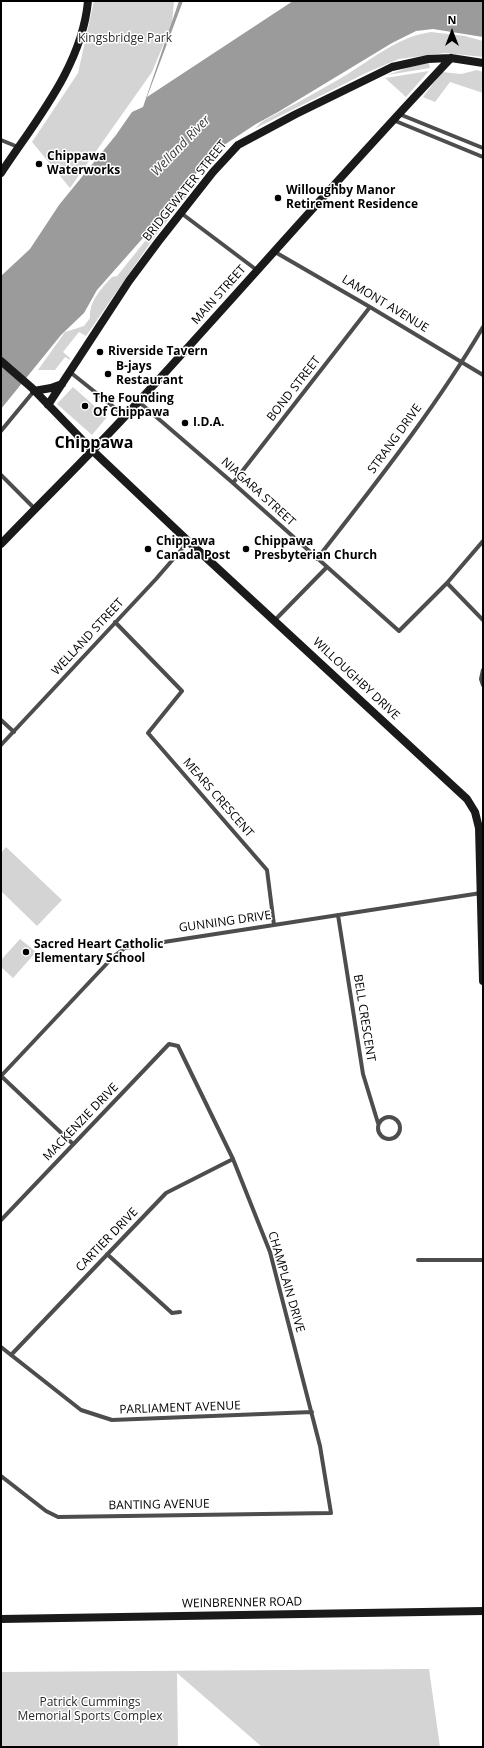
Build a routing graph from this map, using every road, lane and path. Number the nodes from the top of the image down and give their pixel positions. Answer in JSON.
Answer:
{"nodes":[{"id":1,"x":88,"y":1,"type":"edge"},
{"id":2,"x":451,"y":58,"type":"junction"},
{"id":3,"x":483,"y":63,"type":"edge"},
{"id":4,"x":400,"y":114,"type":"junction"},
{"id":5,"x":392,"y":120,"type":"junction"},
{"id":6,"x":1,"y":140,"type":"edge"},
{"id":7,"x":18,"y":147,"type":"junction"},
{"id":8,"x":483,"y":148,"type":"edge"},
{"id":9,"x":483,"y":157,"type":"edge"},
{"id":10,"x":1,"y":173,"type":"edge"},
{"id":11,"x":181,"y":213,"type":"junction"},
{"id":12,"x":275,"y":252,"type":"junction"},
{"id":13,"x":258,"y":271,"type":"junction"},
{"id":14,"x":370,"y":306,"type":"junction"},
{"id":15,"x":483,"y":327,"type":"edge"},
{"id":16,"x":1,"y":361,"type":"edge"},
{"id":17,"x":462,"y":363,"type":"junction"},
{"id":18,"x":70,"y":372,"type":"junction"},
{"id":19,"x":483,"y":375,"type":"edge"},
{"id":20,"x":62,"y":384,"type":"junction"},
{"id":21,"x":33,"y":390,"type":"junction"},
{"id":22,"x":138,"y":402,"type":"junction"},
{"id":23,"x":48,"y":405,"type":"junction"},
{"id":24,"x":125,"y":416,"type":"junction"},
{"id":25,"x":1,"y":431,"type":"edge"},
{"id":26,"x":93,"y":451,"type":"junction"},
{"id":27,"x":1,"y":475,"type":"edge"},
{"id":28,"x":233,"y":483,"type":"junction"},
{"id":29,"x":35,"y":509,"type":"junction"},
{"id":30,"x":188,"y":541,"type":"junction"},
{"id":31,"x":483,"y":541,"type":"edge"},
{"id":32,"x":1,"y":544,"type":"edge"},
{"id":33,"x":317,"y":559,"type":"junction"},
{"id":34,"x":327,"y":567,"type":"junction"},
{"id":35,"x":447,"y":583,"type":"junction"},
{"id":36,"x":275,"y":620,"type":"junction"},
{"id":37,"x":483,"y":620,"type":"edge"},
{"id":38,"x":115,"y":622,"type":"junction"},
{"id":39,"x":483,"y":670,"type":"edge"},
{"id":40,"x":483,"y":685,"type":"edge"},
{"id":41,"x":1,"y":720,"type":"edge"},
{"id":42,"x":14,"y":732,"type":"junction"},
{"id":43,"x":1,"y":745,"type":"edge"},
{"id":44,"x":481,"y":893,"type":"junction"},
{"id":45,"x":338,"y":915,"type":"junction"},
{"id":46,"x":274,"y":925,"type":"junction"},
{"id":47,"x":483,"y":973,"type":"edge"},
{"id":48,"x":483,"y":981,"type":"edge"},
{"id":49,"x":178,"y":1046,"type":"joint"},
{"id":50,"x":1,"y":1076,"type":"edge"},
{"id":51,"x":378,"y":1123,"type":"junction"},
{"id":52,"x":73,"y":1144,"type":"junction"},
{"id":53,"x":233,"y":1158,"type":"junction"},
{"id":54,"x":1,"y":1220,"type":"edge"},
{"id":55,"x":107,"y":1254,"type":"junction"},
{"id":56,"x":418,"y":1260,"type":"dead end"},
{"id":57,"x":483,"y":1260,"type":"edge"},
{"id":58,"x":180,"y":1312,"type":"dead end"},
{"id":59,"x":1,"y":1346,"type":"edge"},
{"id":60,"x":11,"y":1355,"type":"junction"},
{"id":61,"x":312,"y":1412,"type":"junction"},
{"id":62,"x":1,"y":1476,"type":"edge"},
{"id":63,"x":331,"y":1513,"type":"joint"},
{"id":64,"x":483,"y":1611,"type":"edge"},
{"id":65,"x":1,"y":1619,"type":"edge"}],
"edges":[{"from":1,"to":7,"type":"street"},
{"from":2,"to":3,"type":"street","name":"BRIDGEWATER STREET"},
{"from":2,"to":4,"type":"street","name":"MAIN STREET"},
{"from":2,"to":11,"type":"street","name":"BRIDGEWATER STREET"},
{"from":4,"to":5,"type":"street","name":"MAIN STREET"},
{"from":4,"to":8,"type":"street"},
{"from":5,"to":9,"type":"street"},
{"from":5,"to":12,"type":"street","name":"MAIN STREET"},
{"from":6,"to":7,"type":"street"},
{"from":7,"to":10,"type":"street"},
{"from":11,"to":13,"type":"street"},
{"from":11,"to":18,"type":"street","name":"BRIDGEWATER STREET"},
{"from":12,"to":13,"type":"street","name":"MAIN STREET"},
{"from":12,"to":14,"type":"street","name":"LAMONT AVENUE"},
{"from":13,"to":22,"type":"street","name":"MAIN STREET"},
{"from":14,"to":17,"type":"street","name":"LAMONT AVENUE"},
{"from":14,"to":28,"type":"street","name":"BOND STREET"},
{"from":15,"to":17,"type":"street","name":"STRANG DRIVE"},
{"from":16,"to":21,"type":"street","name":"WILLOUGHBY DRIVE"},
{"from":17,"to":19,"type":"street","name":"LAMONT AVENUE"},
{"from":17,"to":33,"type":"street","name":"STRANG DRIVE"},
{"from":18,"to":20,"type":"street","name":"BRIDGEWATER STREET"},
{"from":18,"to":24,"type":"street"},
{"from":20,"to":21,"type":"street"},
{"from":20,"to":23,"type":"street","name":"BRIDGEWATER STREET"},
{"from":21,"to":23,"type":"street","name":"WILLOUGHBY DRIVE"},
{"from":21,"to":25,"type":"street"},
{"from":22,"to":24,"type":"street","name":"MAIN STREET"},
{"from":22,"to":28,"type":"street","name":"NIAGARA STREET"},
{"from":23,"to":26,"type":"street","name":"WILLOUGHBY DRIVE"},
{"from":24,"to":26,"type":"street","name":"MAIN STREET"},
{"from":26,"to":29,"type":"street","name":"MAIN STREET"},
{"from":26,"to":30,"type":"street","name":"WILLOUGHBY DRIVE"},
{"from":27,"to":29,"type":"street"},
{"from":28,"to":33,"type":"street","name":"NIAGARA STREET"},
{"from":29,"to":32,"type":"street","name":"MAIN STREET"},
{"from":30,"to":36,"type":"street","name":"WILLOUGHBY DRIVE"},
{"from":30,"to":38,"type":"street","name":"WELLAND STREET"},
{"from":31,"to":35,"type":"street"},
{"from":33,"to":34,"type":"street","name":"NIAGARA STREET"},
{"from":34,"to":35,"type":"street","name":"NIAGARA STREET"},
{"from":34,"to":36,"type":"street"},
{"from":35,"to":37,"type":"street"},
{"from":36,"to":44,"type":"street","name":"WILLOUGHBY DRIVE"},
{"from":38,"to":42,"type":"street","name":"WELLAND STREET"},
{"from":38,"to":46,"type":"street","name":"MEARS CRESCENT"},
{"from":39,"to":40,"type":"street"},
{"from":41,"to":42,"type":"street"},
{"from":42,"to":43,"type":"street","name":"WELLAND STREET"},
{"from":44,"to":45,"type":"street","name":"GUNNING DRIVE"},
{"from":44,"to":47,"type":"street","name":"WILLOUGHBY DRIVE"},
{"from":45,"to":46,"type":"street","name":"GUNNING DRIVE"},
{"from":45,"to":51,"type":"street","name":"BELL CRESCENT"},
{"from":46,"to":50,"type":"street","name":"GUNNING DRIVE"},
{"from":47,"to":48,"type":"street","name":"WILLOUGHBY DRIVE"},
{"from":49,"to":52,"type":"street","name":"MACKENZIE DRIVE"},
{"from":49,"to":53,"type":"street","name":"CHAMPLAIN DRIVE"},
{"from":50,"to":52,"type":"street"},
{"from":51,"to":51,"type":"street","name":"BELL CRESCENT"},
{"from":52,"to":54,"type":"street","name":"MACKENZIE DRIVE"},
{"from":53,"to":55,"type":"street","name":"CARTIER DRIVE"},
{"from":53,"to":61,"type":"street","name":"CHAMPLAIN DRIVE"},
{"from":55,"to":58,"type":"street"},
{"from":55,"to":60,"type":"street","name":"CARTIER DRIVE"},
{"from":56,"to":57,"type":"street"},
{"from":59,"to":60,"type":"street","name":"PARLIAMENT AVENUE"},
{"from":60,"to":61,"type":"street","name":"PARLIAMENT AVENUE"},
{"from":61,"to":63,"type":"street","name":"CHAMPLAIN DRIVE"},
{"from":62,"to":63,"type":"street","name":"BANTING AVENUE"},
{"from":64,"to":65,"type":"street","name":"WEINBRENNER ROAD"}]}
